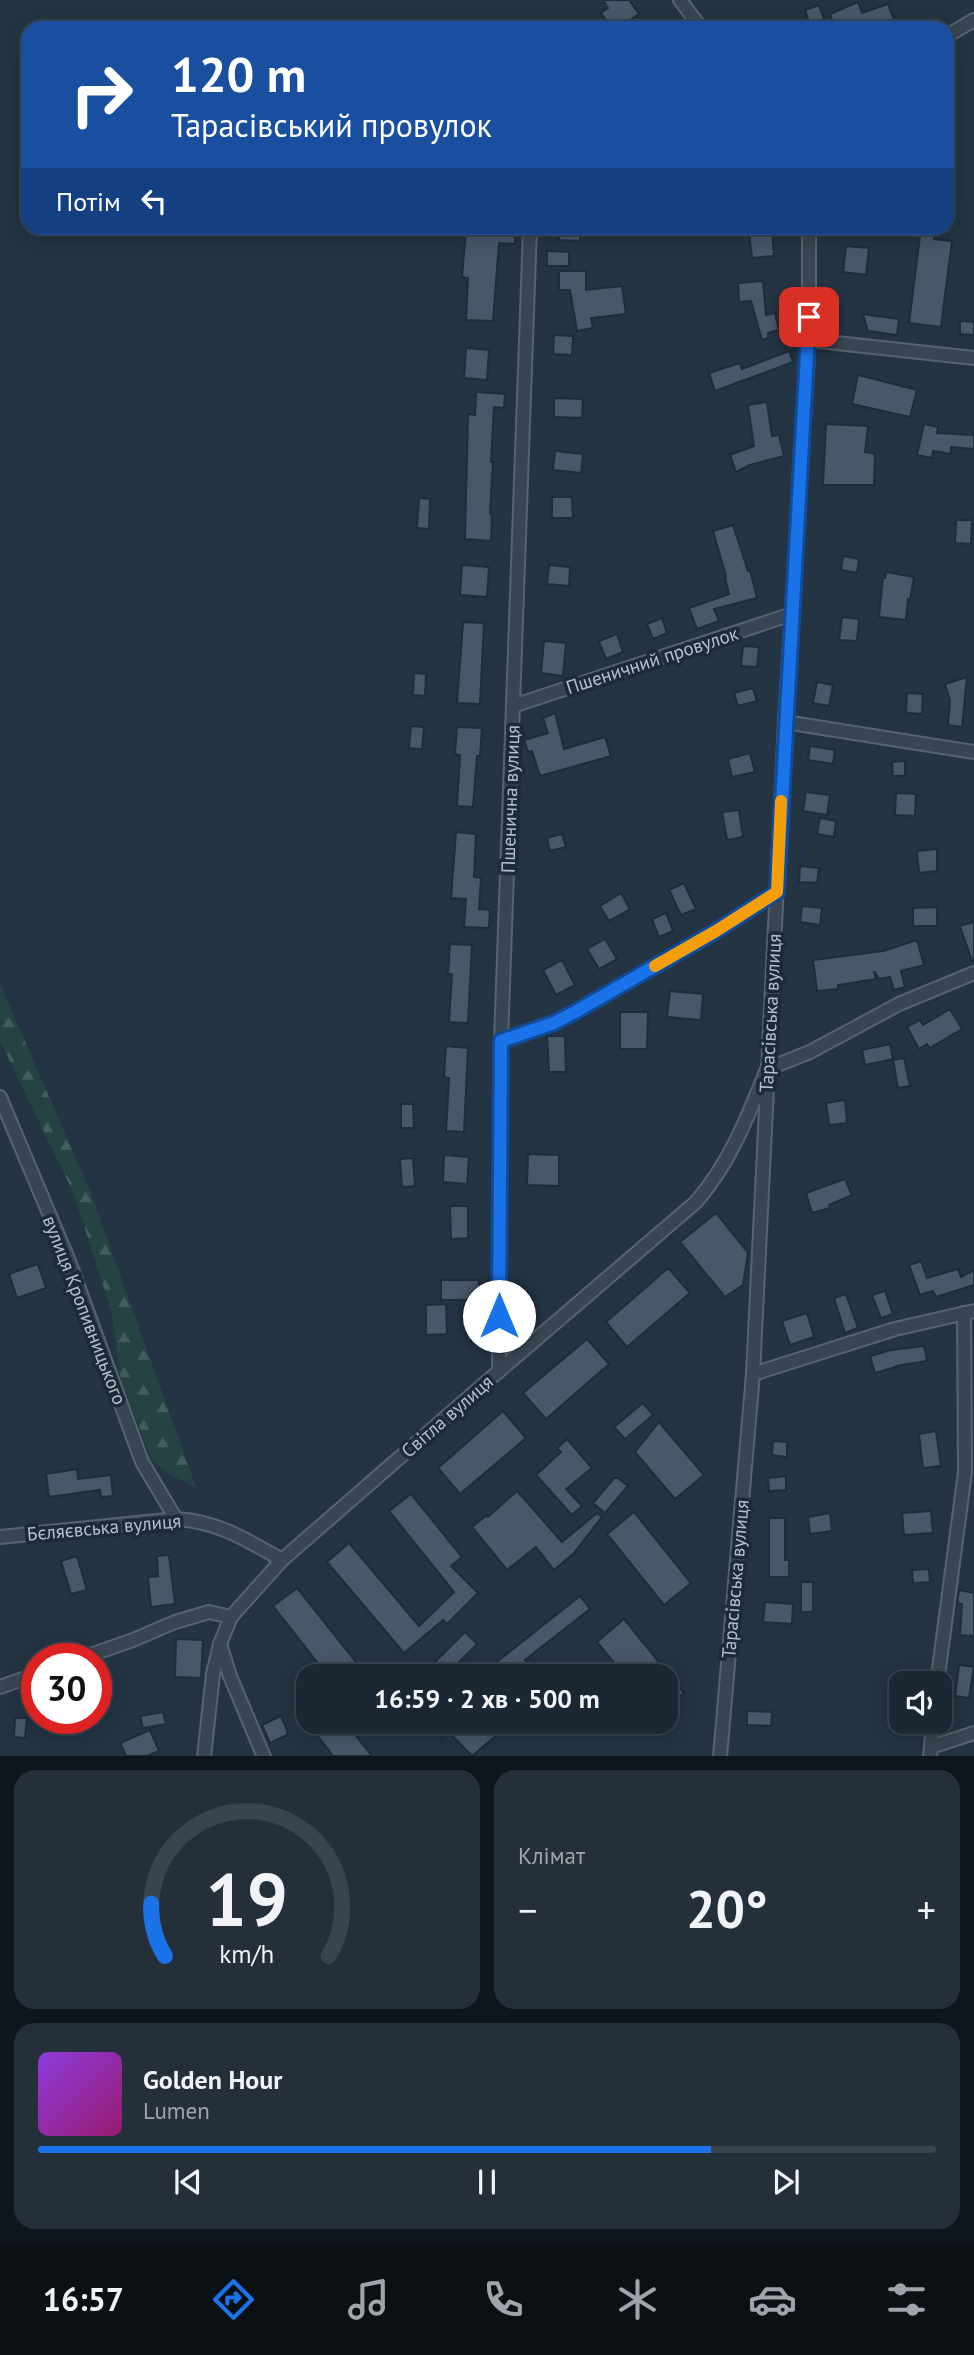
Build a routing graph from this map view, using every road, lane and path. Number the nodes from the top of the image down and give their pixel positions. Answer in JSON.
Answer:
{"nodes":[{"id":1,"x":680,"y":0,"type":"edge"},
{"id":2,"x":974,"y":20,"type":"edge"},
{"id":3,"x":696,"y":21,"type":"edge"},
{"id":4,"x":954,"y":32,"type":"edge"},
{"id":5,"x":530,"y":235,"type":"edge"},
{"id":6,"x":809,"y":235,"type":"edge"},
{"id":7,"x":809,"y":340,"type":"junction"},
{"id":8,"x":974,"y":358,"type":"edge"},
{"id":9,"x":792,"y":614,"type":"junction"},
{"id":10,"x":513,"y":706,"type":"junction"},
{"id":11,"x":785,"y":722,"type":"junction"},
{"id":12,"x":974,"y":752,"type":"edge"},
{"id":13,"x":777,"y":892,"type":"junction"},
{"id":14,"x":974,"y":973,"type":"edge"},
{"id":15,"x":501,"y":1041,"type":"junction"},
{"id":16,"x":767,"y":1069,"type":"junction"},
{"id":17,"x":0,"y":1097,"type":"edge"},
{"id":18,"x":969,"y":1312,"type":"edge"},
{"id":19,"x":499,"y":1371,"type":"junction"},
{"id":20,"x":753,"y":1374,"type":"junction"},
{"id":21,"x":176,"y":1519,"type":"junction"},
{"id":22,"x":0,"y":1537,"type":"edge"},
{"id":23,"x":282,"y":1560,"type":"junction"},
{"id":24,"x":231,"y":1617,"type":"junction"},
{"id":25,"x":220,"y":1644,"type":"junction"},
{"id":26,"x":112,"y":1648,"type":"edge"},
{"id":27,"x":939,"y":1671,"type":"edge"},
{"id":28,"x":21,"y":1680,"type":"edge"},
{"id":29,"x":0,"y":1687,"type":"edge"},
{"id":30,"x":974,"y":1733,"type":"edge"},
{"id":31,"x":932,"y":1734,"type":"edge"},
{"id":32,"x":930,"y":1752,"type":"edge"},
{"id":33,"x":201,"y":1755,"type":"edge"},
{"id":34,"x":264,"y":1756,"type":"edge"},
{"id":35,"x":720,"y":1756,"type":"edge"}],
"edges":[{"from":1,"to":3,"type":"street"},
{"from":2,"to":4,"type":"street"},
{"from":5,"to":10,"type":"street","name":"Пшенична вулиця"},
{"from":6,"to":7,"type":"street","name":"Тарасівська вулиця"},
{"from":7,"to":8,"type":"street"},
{"from":7,"to":9,"type":"street","name":"Тарасівська вулиця"},
{"from":9,"to":10,"type":"street","name":"Пшеничний провулок"},
{"from":9,"to":11,"type":"street","name":"Тарасівська вулиця"},
{"from":10,"to":15,"type":"street","name":"Пшенична вулиця"},
{"from":11,"to":12,"type":"street"},
{"from":11,"to":13,"type":"street","name":"Тарасівська вулиця"},
{"from":13,"to":15,"type":"street"},
{"from":13,"to":16,"type":"street","name":"Тарасівська вулиця"},
{"from":14,"to":16,"type":"street"},
{"from":15,"to":19,"type":"street","name":"Пшенична вулиця"},
{"from":16,"to":19,"type":"street","name":"Світла вулиця"},
{"from":16,"to":20,"type":"street","name":"Тарасівська вулиця"},
{"from":17,"to":21,"type":"street","name":"вулиця Кропивницького"},
{"from":18,"to":20,"type":"street"},
{"from":18,"to":27,"type":"street"},
{"from":19,"to":23,"type":"street","name":"Світла вулиця"},
{"from":20,"to":35,"type":"street","name":"Тарасівська вулиця"},
{"from":21,"to":22,"type":"street","name":"Бєляєвська вулиця"},
{"from":21,"to":23,"type":"street","name":"Бєляєвська вулиця"},
{"from":23,"to":24,"type":"street","name":"Світла вулиця"},
{"from":24,"to":25,"type":"street","name":"Світла вулиця"},
{"from":24,"to":26,"type":"street"},
{"from":25,"to":33,"type":"street","name":"Світла вулиця"},
{"from":25,"to":34,"type":"street"},
{"from":28,"to":29,"type":"street"},
{"from":30,"to":32,"type":"street"},
{"from":31,"to":32,"type":"street"}]}
